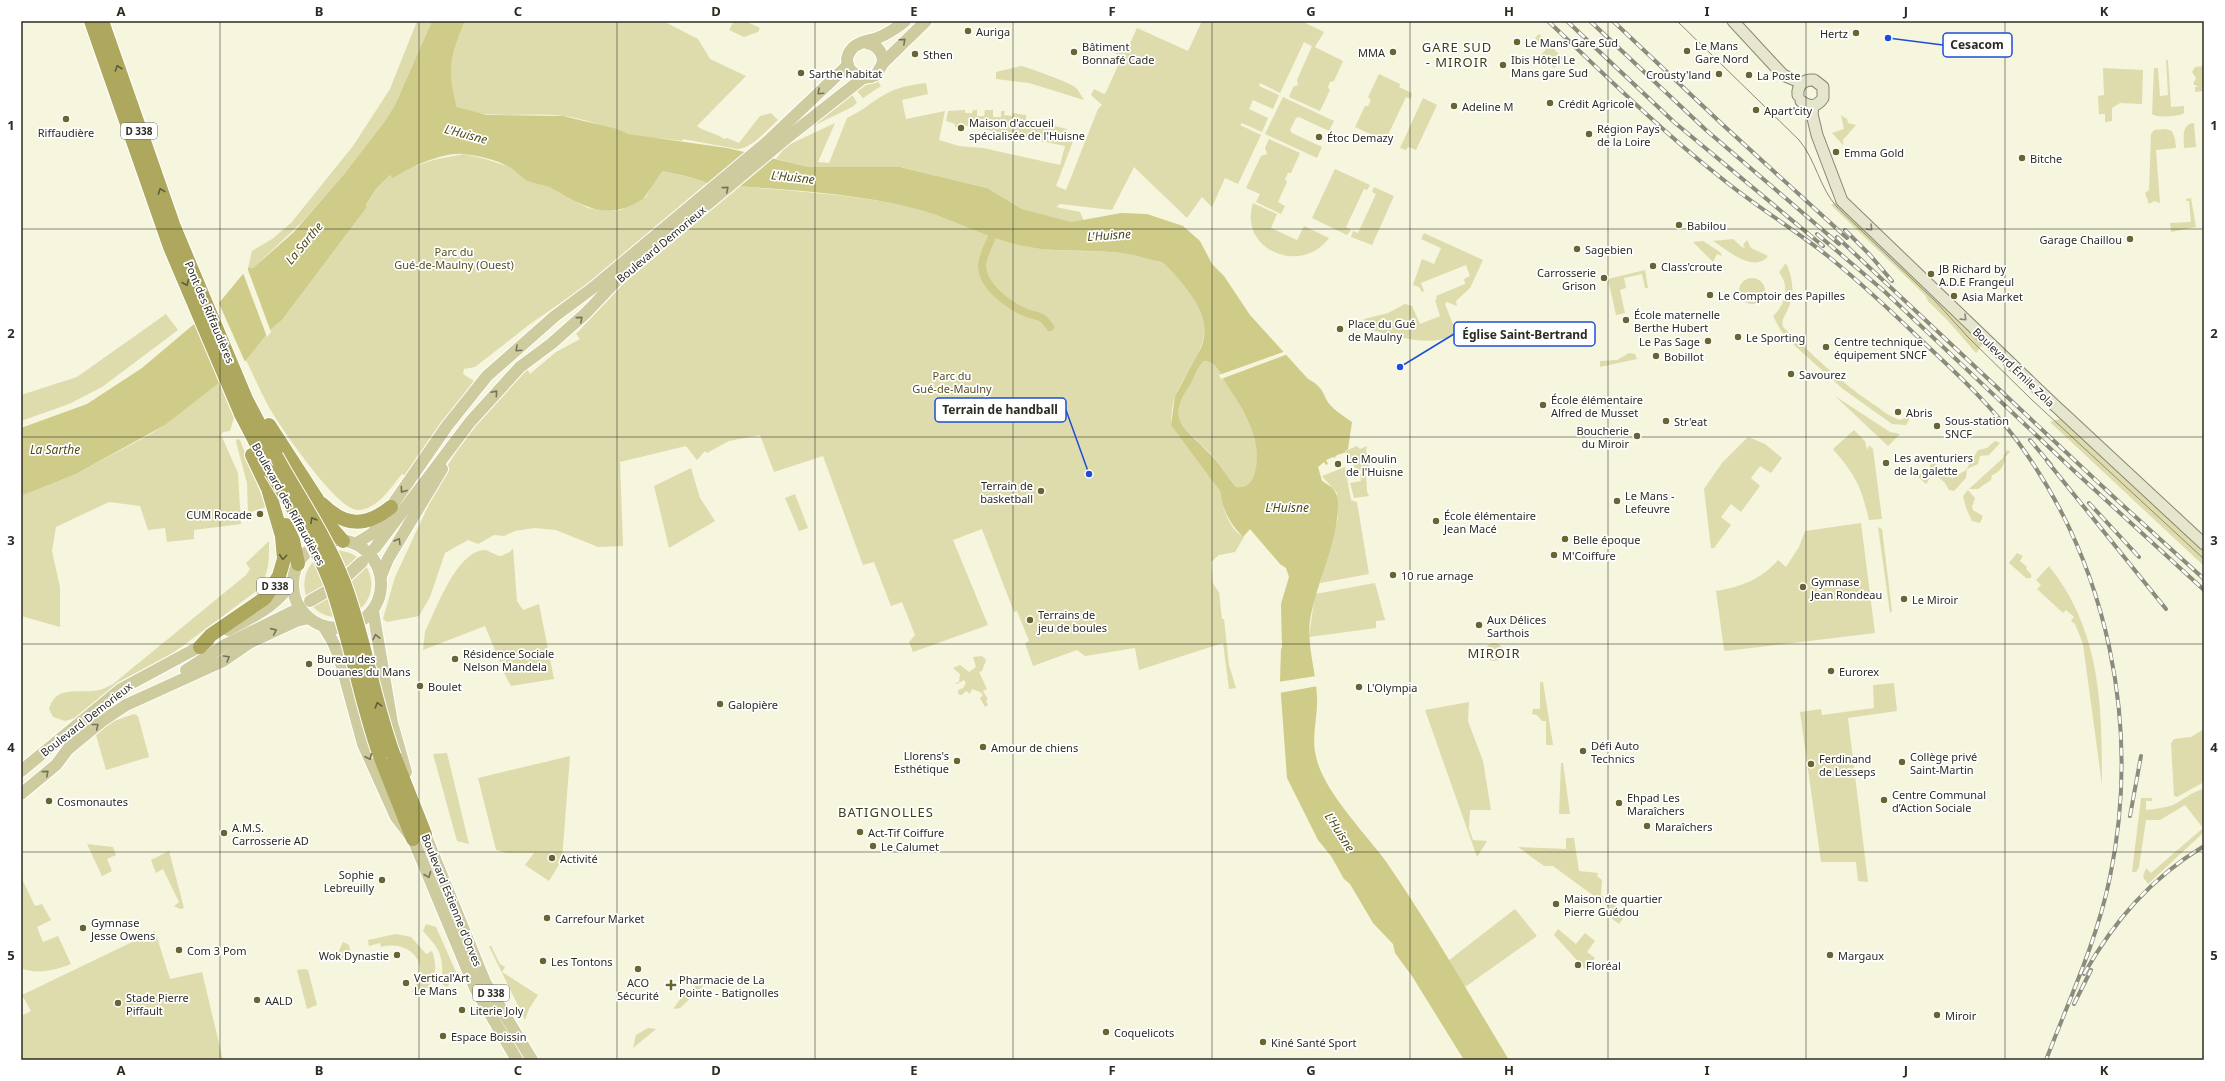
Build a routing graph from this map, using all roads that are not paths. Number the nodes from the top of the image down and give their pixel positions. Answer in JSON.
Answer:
{"nodes":[{"id":1,"x":91,"y":21,"type":"edge"},
{"id":2,"x":102,"y":21,"type":"edge"},
{"id":3,"x":905,"y":21,"type":"edge"},
{"id":4,"x":926,"y":21,"type":"edge"},
{"id":5,"x":1733,"y":21,"type":"edge"},
{"id":6,"x":867,"y":42,"type":"junction"},
{"id":7,"x":883,"y":63,"type":"junction"},
{"id":8,"x":848,"y":64,"type":"junction"},
{"id":9,"x":1783,"y":75,"type":"junction"},
{"id":10,"x":863,"y":78,"type":"junction"},
{"id":11,"x":1802,"y":83,"type":"junction"},
{"id":12,"x":1799,"y":98,"type":"junction"},
{"id":13,"x":1813,"y":106,"type":"junction"},
{"id":14,"x":1817,"y":135,"type":"junction"},
{"id":15,"x":691,"y":212,"type":"junction"},
{"id":16,"x":174,"y":242,"type":"junction"},
{"id":17,"x":238,"y":393,"type":"joint"},
{"id":18,"x":257,"y":433,"type":"junction"},
{"id":19,"x":434,"y":463,"type":"junction"},
{"id":20,"x":422,"y":481,"type":"junction"},
{"id":21,"x":269,"y":492,"type":"junction"},
{"id":22,"x":317,"y":500,"type":"junction"},
{"id":23,"x":391,"y":507,"type":"junction"},
{"id":24,"x":349,"y":542,"type":"junction"},
{"id":25,"x":2204,"y":544,"type":"edge"},
{"id":26,"x":375,"y":548,"type":"tunnel mouth"},
{"id":27,"x":362,"y":562,"type":"tunnel mouth"},
{"id":28,"x":298,"y":564,"type":"junction"},
{"id":29,"x":381,"y":576,"type":"junction"},
{"id":30,"x":293,"y":580,"type":"junction"},
{"id":31,"x":310,"y":601,"type":"tunnel mouth"},
{"id":32,"x":294,"y":611,"type":"tunnel mouth"},
{"id":33,"x":372,"y":611,"type":"junction"},
{"id":34,"x":309,"y":618,"type":"junction"},
{"id":35,"x":324,"y":626,"type":"junction"},
{"id":36,"x":225,"y":645,"type":"junction"},
{"id":37,"x":200,"y":647,"type":"junction"},
{"id":38,"x":212,"y":665,"type":"junction"},
{"id":39,"x":187,"y":669,"type":"junction"},
{"id":40,"x":153,"y":672,"type":"junction"},
{"id":41,"x":126,"y":705,"type":"junction"},
{"id":42,"x":387,"y":756,"type":"junction"},
{"id":43,"x":21,"y":771,"type":"edge"},
{"id":44,"x":21,"y":794,"type":"edge"},
{"id":45,"x":419,"y":820,"type":"junction"},
{"id":46,"x":419,"y":837,"type":"junction"},
{"id":47,"x":517,"y":1060,"type":"edge"},
{"id":48,"x":532,"y":1060,"type":"edge"}],
"edges":[{"from":1,"to":16,"type":"highway","number":"D 338"},
{"from":16,"to":2,"type":"highway","number":"D 338","one_way":true},
{"from":3,"to":6,"type":"main road","name":"Boulevard Demorieux"},
{"from":7,"to":4,"type":"main road","name":"Boulevard Demorieux","one_way":true},
{"from":5,"to":9,"type":"main road"},
{"from":6,"to":7,"type":"main road"},
{"from":6,"to":8,"type":"main road","name":"Boulevard Demorieux"},
{"from":7,"to":10,"type":"main road","name":"Boulevard Demorieux"},
{"from":8,"to":10,"type":"main road"},
{"from":8,"to":15,"type":"main road","name":"Boulevard Demorieux","one_way":true},
{"from":9,"to":11,"type":"main road"},
{"from":9,"to":12,"type":"main road"},
{"from":15,"to":10,"type":"main road","name":"Boulevard Demorieux","one_way":true},
{"from":11,"to":12,"type":"main road"},
{"from":11,"to":13,"type":"main road"},
{"from":12,"to":13,"type":"main road"},
{"from":12,"to":14,"type":"main road"},
{"from":13,"to":14,"type":"main road"},
{"from":14,"to":25,"type":"main road","name":"Boulevard Émile Zola","one_way":true},
{"from":19,"to":15,"type":"main road","name":"Boulevard Demorieux","one_way":true},
{"from":15,"to":19,"type":"main road","name":"Boulevard Demorieux","one_way":true},
{"from":16,"to":17,"type":"highway","name":"Pont des Riffaudières","number":"D 338"},
{"from":17,"to":18,"type":"highway","name":"Boulevard des Riffaudières","number":"D 338"},
{"from":18,"to":21,"type":"highway","number":"D 338"},
{"from":18,"to":22,"type":"highway","number":"D 338"},
{"from":18,"to":42,"type":"highway","name":"Boulevard des Riffaudières","number":"D 338","bridge":true},
{"from":42,"to":18,"type":"highway","name":"Boulevard des Riffaudières","number":"D 338","one_way":true,"bridge":true},
{"from":19,"to":20,"type":"main road"},
{"from":19,"to":20,"type":"main road"},
{"from":20,"to":23,"type":"main road","one_way":true},
{"from":20,"to":26,"type":"main road"},
{"from":29,"to":20,"type":"main road","one_way":true},
{"from":21,"to":28,"type":"highway","number":"D 338"},
{"from":21,"to":37,"type":"highway","number":"D 338","one_way":true},
{"from":22,"to":23,"type":"highway"},
{"from":22,"to":24,"type":"highway"},
{"from":23,"to":24,"type":"main road"},
{"from":24,"to":28,"type":"main road"},
{"from":24,"to":29,"type":"main road"},
{"from":27,"to":31,"type":"main road"},
{"from":28,"to":30,"type":"main road"},
{"from":29,"to":33,"type":"main road"},
{"from":30,"to":34,"type":"main road"},
{"from":30,"to":37,"type":"main road"},
{"from":32,"to":36,"type":"main road"},
{"from":33,"to":35,"type":"main road"},
{"from":45,"to":33,"type":"main road","one_way":true},
{"from":34,"to":35,"type":"main road"},
{"from":38,"to":34,"type":"main road","one_way":true},
{"from":35,"to":46,"type":"main road","one_way":true},
{"from":36,"to":39,"type":"main road"},
{"from":36,"to":40,"type":"main road"},
{"from":37,"to":40,"type":"main road"},
{"from":38,"to":39,"type":"main road"},
{"from":38,"to":41,"type":"main road"},
{"from":39,"to":41,"type":"main road"},
{"from":40,"to":43,"type":"main road","name":"Boulevard Demorieux"},
{"from":44,"to":41,"type":"main road","name":"Boulevard Demorieux","one_way":true},
{"from":42,"to":45,"type":"highway","name":"Boulevard Estienne d'Orves","number":"D 338"},
{"from":42,"to":46,"type":"highway","name":"Boulevard Estienne d'Orves","number":"D 338"},
{"from":45,"to":46,"type":"highway","name":"Boulevard Estienne d'Orves","number":"D 338"},
{"from":46,"to":47,"type":"main road","name":"Boulevard Estienne d'Orves","number":"D 338","one_way":true},
{"from":46,"to":48,"type":"main road","name":"Boulevard Estienne d'Orves","number":"D 338"}]}
